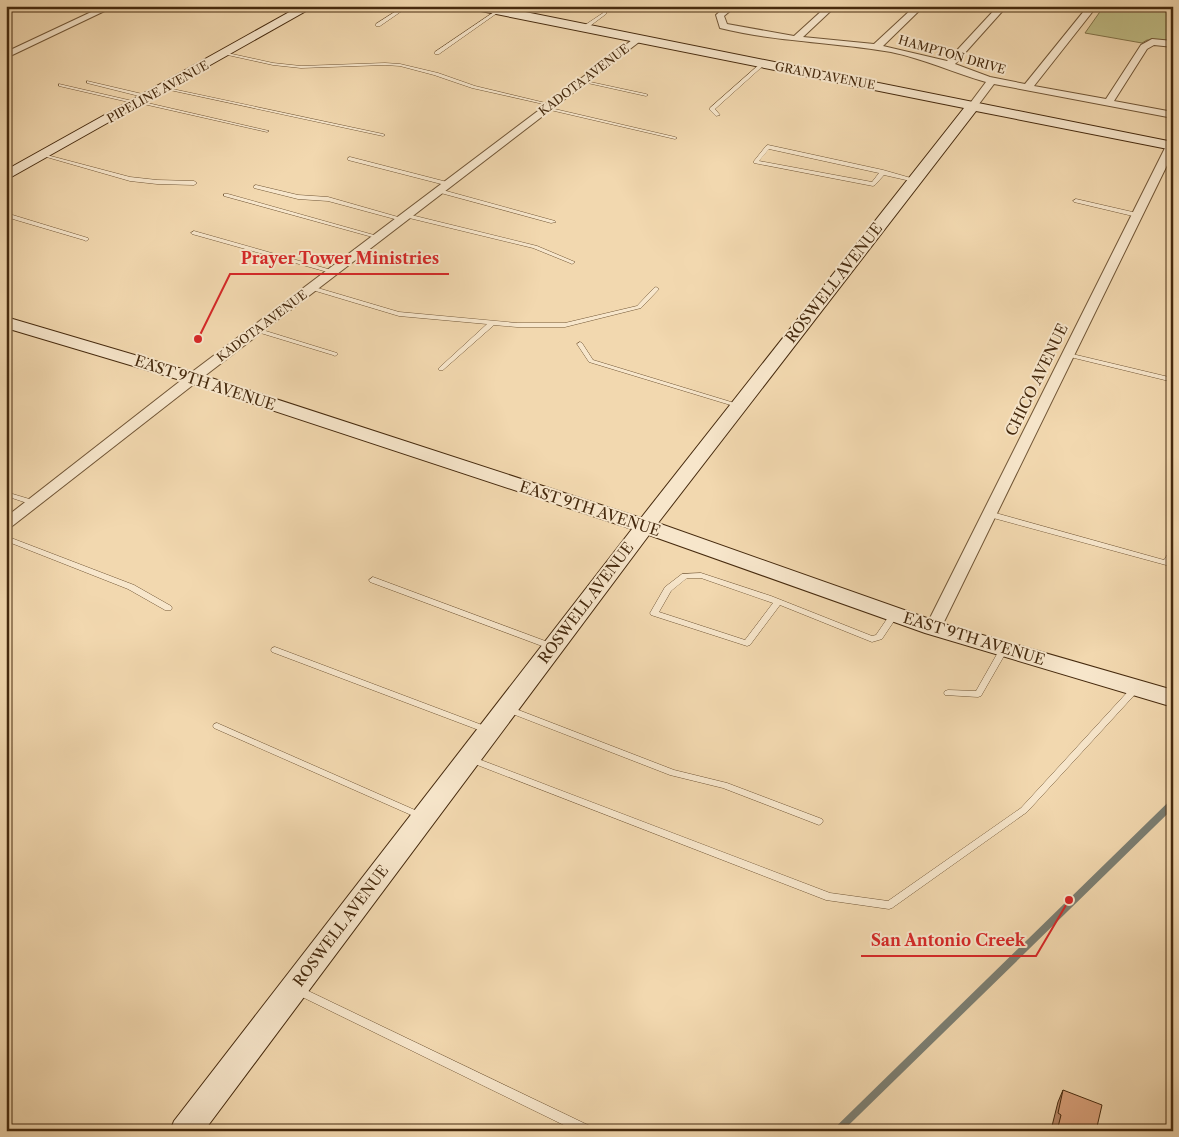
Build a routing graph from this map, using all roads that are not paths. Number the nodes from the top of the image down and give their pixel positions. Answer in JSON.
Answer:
{"nodes":[{"id":1,"x":111,"y":6,"type":"edge"},
{"id":2,"x":309,"y":6,"type":"edge"},
{"id":3,"x":407,"y":6,"type":"edge"},
{"id":4,"x":476,"y":6,"type":"edge"},
{"id":5,"x":605,"y":6,"type":"edge"},
{"id":6,"x":732,"y":6,"type":"edge"},
{"id":7,"x":832,"y":6,"type":"edge"},
{"id":8,"x":920,"y":6,"type":"edge"},
{"id":9,"x":1004,"y":6,"type":"edge"},
{"id":10,"x":1093,"y":6,"type":"edge"},
{"id":11,"x":498,"y":11,"type":"junction"},
{"id":12,"x":378,"y":25,"type":"dead end"},
{"id":13,"x":584,"y":28,"type":"junction"},
{"id":14,"x":797,"y":37,"type":"junction"},
{"id":15,"x":639,"y":39,"type":"junction"},
{"id":16,"x":1173,"y":44,"type":"edge"},
{"id":17,"x":876,"y":48,"type":"junction"},
{"id":18,"x":437,"y":53,"type":"dead end"},
{"id":19,"x":225,"y":54,"type":"junction"},
{"id":20,"x":6,"y":55,"type":"edge"},
{"id":21,"x":763,"y":64,"type":"junction"},
{"id":22,"x":949,"y":65,"type":"junction"},
{"id":23,"x":992,"y":80,"type":"junction"},
{"id":24,"x":583,"y":81,"type":"junction"},
{"id":25,"x":89,"y":82,"type":"dead end"},
{"id":26,"x":60,"y":85,"type":"dead end"},
{"id":27,"x":1028,"y":87,"type":"junction"},
{"id":28,"x":165,"y":88,"type":"junction"},
{"id":29,"x":646,"y":95,"type":"dead end"},
{"id":30,"x":142,"y":101,"type":"junction"},
{"id":31,"x":1108,"y":103,"type":"junction"},
{"id":32,"x":973,"y":106,"type":"junction"},
{"id":33,"x":550,"y":107,"type":"junction"},
{"id":34,"x":1173,"y":115,"type":"edge"},
{"id":35,"x":718,"y":116,"type":"dead end"},
{"id":36,"x":267,"y":131,"type":"dead end"},
{"id":37,"x":383,"y":135,"type":"dead end"},
{"id":38,"x":675,"y":138,"type":"dead end"},
{"id":39,"x":1172,"y":146,"type":"edge"},
{"id":40,"x":45,"y":154,"type":"junction"},
{"id":41,"x":350,"y":159,"type":"dead end"},
{"id":42,"x":882,"y":172,"type":"junction"},
{"id":43,"x":6,"y":176,"type":"edge"},
{"id":44,"x":915,"y":180,"type":"junction"},
{"id":45,"x":194,"y":183,"type":"dead end"},
{"id":46,"x":449,"y":184,"type":"junction"},
{"id":47,"x":256,"y":187,"type":"dead end"},
{"id":48,"x":439,"y":191,"type":"junction"},
{"id":49,"x":226,"y":195,"type":"dead end"},
{"id":50,"x":1076,"y":202,"type":"dead end"},
{"id":51,"x":6,"y":215,"type":"edge"},
{"id":52,"x":1137,"y":215,"type":"junction"},
{"id":53,"x":404,"y":217,"type":"junction"},
{"id":54,"x":553,"y":222,"type":"dead end"},
{"id":55,"x":194,"y":234,"type":"dead end"},
{"id":56,"x":378,"y":237,"type":"junction"},
{"id":57,"x":86,"y":240,"type":"dead end"},
{"id":58,"x":572,"y":262,"type":"dead end"},
{"id":59,"x":333,"y":272,"type":"junction"},
{"id":60,"x":311,"y":288,"type":"junction"},
{"id":61,"x":656,"y":289,"type":"dead end"},
{"id":62,"x":6,"y":322,"type":"edge"},
{"id":63,"x":492,"y":323,"type":"junction"},
{"id":64,"x":256,"y":330,"type":"junction"},
{"id":65,"x":580,"y":344,"type":"dead end"},
{"id":66,"x":335,"y":354,"type":"dead end"},
{"id":67,"x":1068,"y":355,"type":"junction"},
{"id":68,"x":441,"y":370,"type":"dead end"},
{"id":69,"x":193,"y":378,"type":"junction"},
{"id":70,"x":1173,"y":380,"type":"edge"},
{"id":71,"x":738,"y":406,"type":"junction"},
{"id":72,"x":6,"y":494,"type":"edge"},
{"id":73,"x":33,"y":503,"type":"junction"},
{"id":74,"x":989,"y":514,"type":"junction"},
{"id":75,"x":6,"y":524,"type":"edge"},
{"id":76,"x":644,"y":526,"type":"junction"},
{"id":77,"x":6,"y":538,"type":"edge"},
{"id":78,"x":1173,"y":553,"type":"edge"},
{"id":79,"x":373,"y":580,"type":"dead end"},
{"id":80,"x":778,"y":602,"type":"junction"},
{"id":81,"x":168,"y":608,"type":"dead end"},
{"id":82,"x":894,"y":614,"type":"junction"},
{"id":83,"x":933,"y":628,"type":"junction"},
{"id":84,"x":553,"y":647,"type":"junction"},
{"id":85,"x":1004,"y":649,"type":"junction"},
{"id":86,"x":275,"y":650,"type":"dead end"},
{"id":87,"x":1136,"y":688,"type":"junction"},
{"id":88,"x":948,"y":692,"type":"dead end"},
{"id":89,"x":1173,"y":699,"type":"edge"},
{"id":90,"x":506,"y":708,"type":"junction"},
{"id":91,"x":216,"y":726,"type":"dead end"},
{"id":92,"x":489,"y":730,"type":"junction"},
{"id":93,"x":468,"y":758,"type":"junction"},
{"id":94,"x":423,"y":817,"type":"junction"},
{"id":95,"x":818,"y":821,"type":"dead end"},
{"id":96,"x":294,"y":988,"type":"junction"},
{"id":97,"x":586,"y":1130,"type":"edge"},
{"id":98,"x":185,"y":1131,"type":"edge"}],
"edges":[{"from":1,"to":20,"type":"street"},
{"from":2,"to":19,"type":"street","name":"PIPELINE AVENUE"},
{"from":3,"to":12,"type":"lane"},
{"from":4,"to":11,"type":"street","name":"GRAND AVENUE"},
{"from":5,"to":13,"type":"lane"},
{"from":6,"to":14,"type":"street","name":"HAMPTON DRIVE"},
{"from":7,"to":14,"type":"street"},
{"from":8,"to":17,"type":"street"},
{"from":9,"to":22,"type":"street"},
{"from":10,"to":27,"type":"street"},
{"from":11,"to":13,"type":"street","name":"GRAND AVENUE"},
{"from":11,"to":18,"type":"lane"},
{"from":13,"to":15,"type":"street","name":"GRAND AVENUE"},
{"from":14,"to":17,"type":"street","name":"HAMPTON DRIVE"},
{"from":15,"to":21,"type":"street","name":"GRAND AVENUE"},
{"from":15,"to":24,"type":"street","name":"KADOTA AVENUE"},
{"from":16,"to":31,"type":"street"},
{"from":17,"to":22,"type":"street","name":"HAMPTON DRIVE"},
{"from":19,"to":28,"type":"street","name":"PIPELINE AVENUE"},
{"from":19,"to":33,"type":"lane"},
{"from":21,"to":32,"type":"street","name":"GRAND AVENUE"},
{"from":21,"to":35,"type":"lane"},
{"from":22,"to":23,"type":"street","name":"HAMPTON DRIVE"},
{"from":23,"to":27,"type":"street","name":"HAMPTON DRIVE"},
{"from":23,"to":32,"type":"street","name":"ROSWELL AVENUE"},
{"from":24,"to":29,"type":"lane"},
{"from":24,"to":33,"type":"street","name":"KADOTA AVENUE"},
{"from":25,"to":30,"type":"lane"},
{"from":26,"to":30,"type":"lane"},
{"from":27,"to":31,"type":"street","name":"HAMPTON DRIVE"},
{"from":28,"to":30,"type":"street","name":"PIPELINE AVENUE"},
{"from":28,"to":37,"type":"lane"},
{"from":30,"to":36,"type":"lane"},
{"from":30,"to":40,"type":"street","name":"PIPELINE AVENUE"},
{"from":31,"to":34,"type":"street","name":"HAMPTON DRIVE"},
{"from":32,"to":39,"type":"street","name":"GRAND AVENUE"},
{"from":32,"to":44,"type":"street","name":"ROSWELL AVENUE"},
{"from":33,"to":38,"type":"lane"},
{"from":33,"to":46,"type":"street","name":"KADOTA AVENUE"},
{"from":39,"to":52,"type":"street","name":"CHICO AVENUE"},
{"from":40,"to":43,"type":"street","name":"PIPELINE AVENUE"},
{"from":40,"to":45,"type":"lane"},
{"from":41,"to":46,"type":"lane"},
{"from":42,"to":42,"type":"lane"},
{"from":42,"to":44,"type":"lane"},
{"from":44,"to":71,"type":"street","name":"ROSWELL AVENUE"},
{"from":46,"to":48,"type":"street","name":"KADOTA AVENUE"},
{"from":47,"to":53,"type":"lane"},
{"from":48,"to":53,"type":"street","name":"KADOTA AVENUE"},
{"from":48,"to":54,"type":"lane"},
{"from":49,"to":56,"type":"lane"},
{"from":50,"to":52,"type":"lane"},
{"from":51,"to":57,"type":"lane"},
{"from":52,"to":67,"type":"street","name":"CHICO AVENUE"},
{"from":53,"to":56,"type":"street","name":"KADOTA AVENUE"},
{"from":53,"to":58,"type":"lane"},
{"from":55,"to":59,"type":"lane"},
{"from":56,"to":59,"type":"street","name":"KADOTA AVENUE"},
{"from":59,"to":60,"type":"street","name":"KADOTA AVENUE"},
{"from":60,"to":63,"type":"lane"},
{"from":60,"to":64,"type":"street","name":"KADOTA AVENUE"},
{"from":61,"to":63,"type":"lane"},
{"from":62,"to":69,"type":"street","name":"EAST 9TH AVENUE"},
{"from":63,"to":68,"type":"lane"},
{"from":64,"to":66,"type":"lane"},
{"from":64,"to":69,"type":"street","name":"KADOTA AVENUE"},
{"from":65,"to":71,"type":"lane"},
{"from":67,"to":70,"type":"lane"},
{"from":67,"to":74,"type":"street","name":"CHICO AVENUE"},
{"from":69,"to":73,"type":"street","name":"KADOTA AVENUE"},
{"from":69,"to":76,"type":"street","name":"EAST 9TH AVENUE"},
{"from":71,"to":76,"type":"street","name":"ROSWELL AVENUE"},
{"from":72,"to":73,"type":"lane"},
{"from":73,"to":75,"type":"street","name":"KADOTA AVENUE"},
{"from":74,"to":78,"type":"lane"},
{"from":74,"to":83,"type":"street","name":"CHICO AVENUE"},
{"from":76,"to":82,"type":"street","name":"EAST 9TH AVENUE"},
{"from":76,"to":84,"type":"street","name":"ROSWELL AVENUE"},
{"from":77,"to":81,"type":"lane"},
{"from":79,"to":84,"type":"lane"},
{"from":80,"to":80,"type":"lane"},
{"from":80,"to":82,"type":"lane"},
{"from":82,"to":83,"type":"street","name":"EAST 9TH AVENUE"},
{"from":83,"to":85,"type":"street","name":"EAST 9TH AVENUE"},
{"from":84,"to":90,"type":"street","name":"ROSWELL AVENUE"},
{"from":85,"to":87,"type":"street","name":"EAST 9TH AVENUE"},
{"from":85,"to":88,"type":"lane"},
{"from":86,"to":92,"type":"lane"},
{"from":87,"to":89,"type":"street","name":"EAST 9TH AVENUE"},
{"from":87,"to":93,"type":"lane"},
{"from":90,"to":92,"type":"street","name":"ROSWELL AVENUE"},
{"from":90,"to":95,"type":"lane"},
{"from":91,"to":94,"type":"lane"},
{"from":92,"to":93,"type":"street","name":"ROSWELL AVENUE"},
{"from":93,"to":94,"type":"street","name":"ROSWELL AVENUE"},
{"from":94,"to":96,"type":"street","name":"ROSWELL AVENUE"},
{"from":96,"to":97,"type":"lane"},
{"from":96,"to":98,"type":"street","name":"ROSWELL AVENUE"}]}
